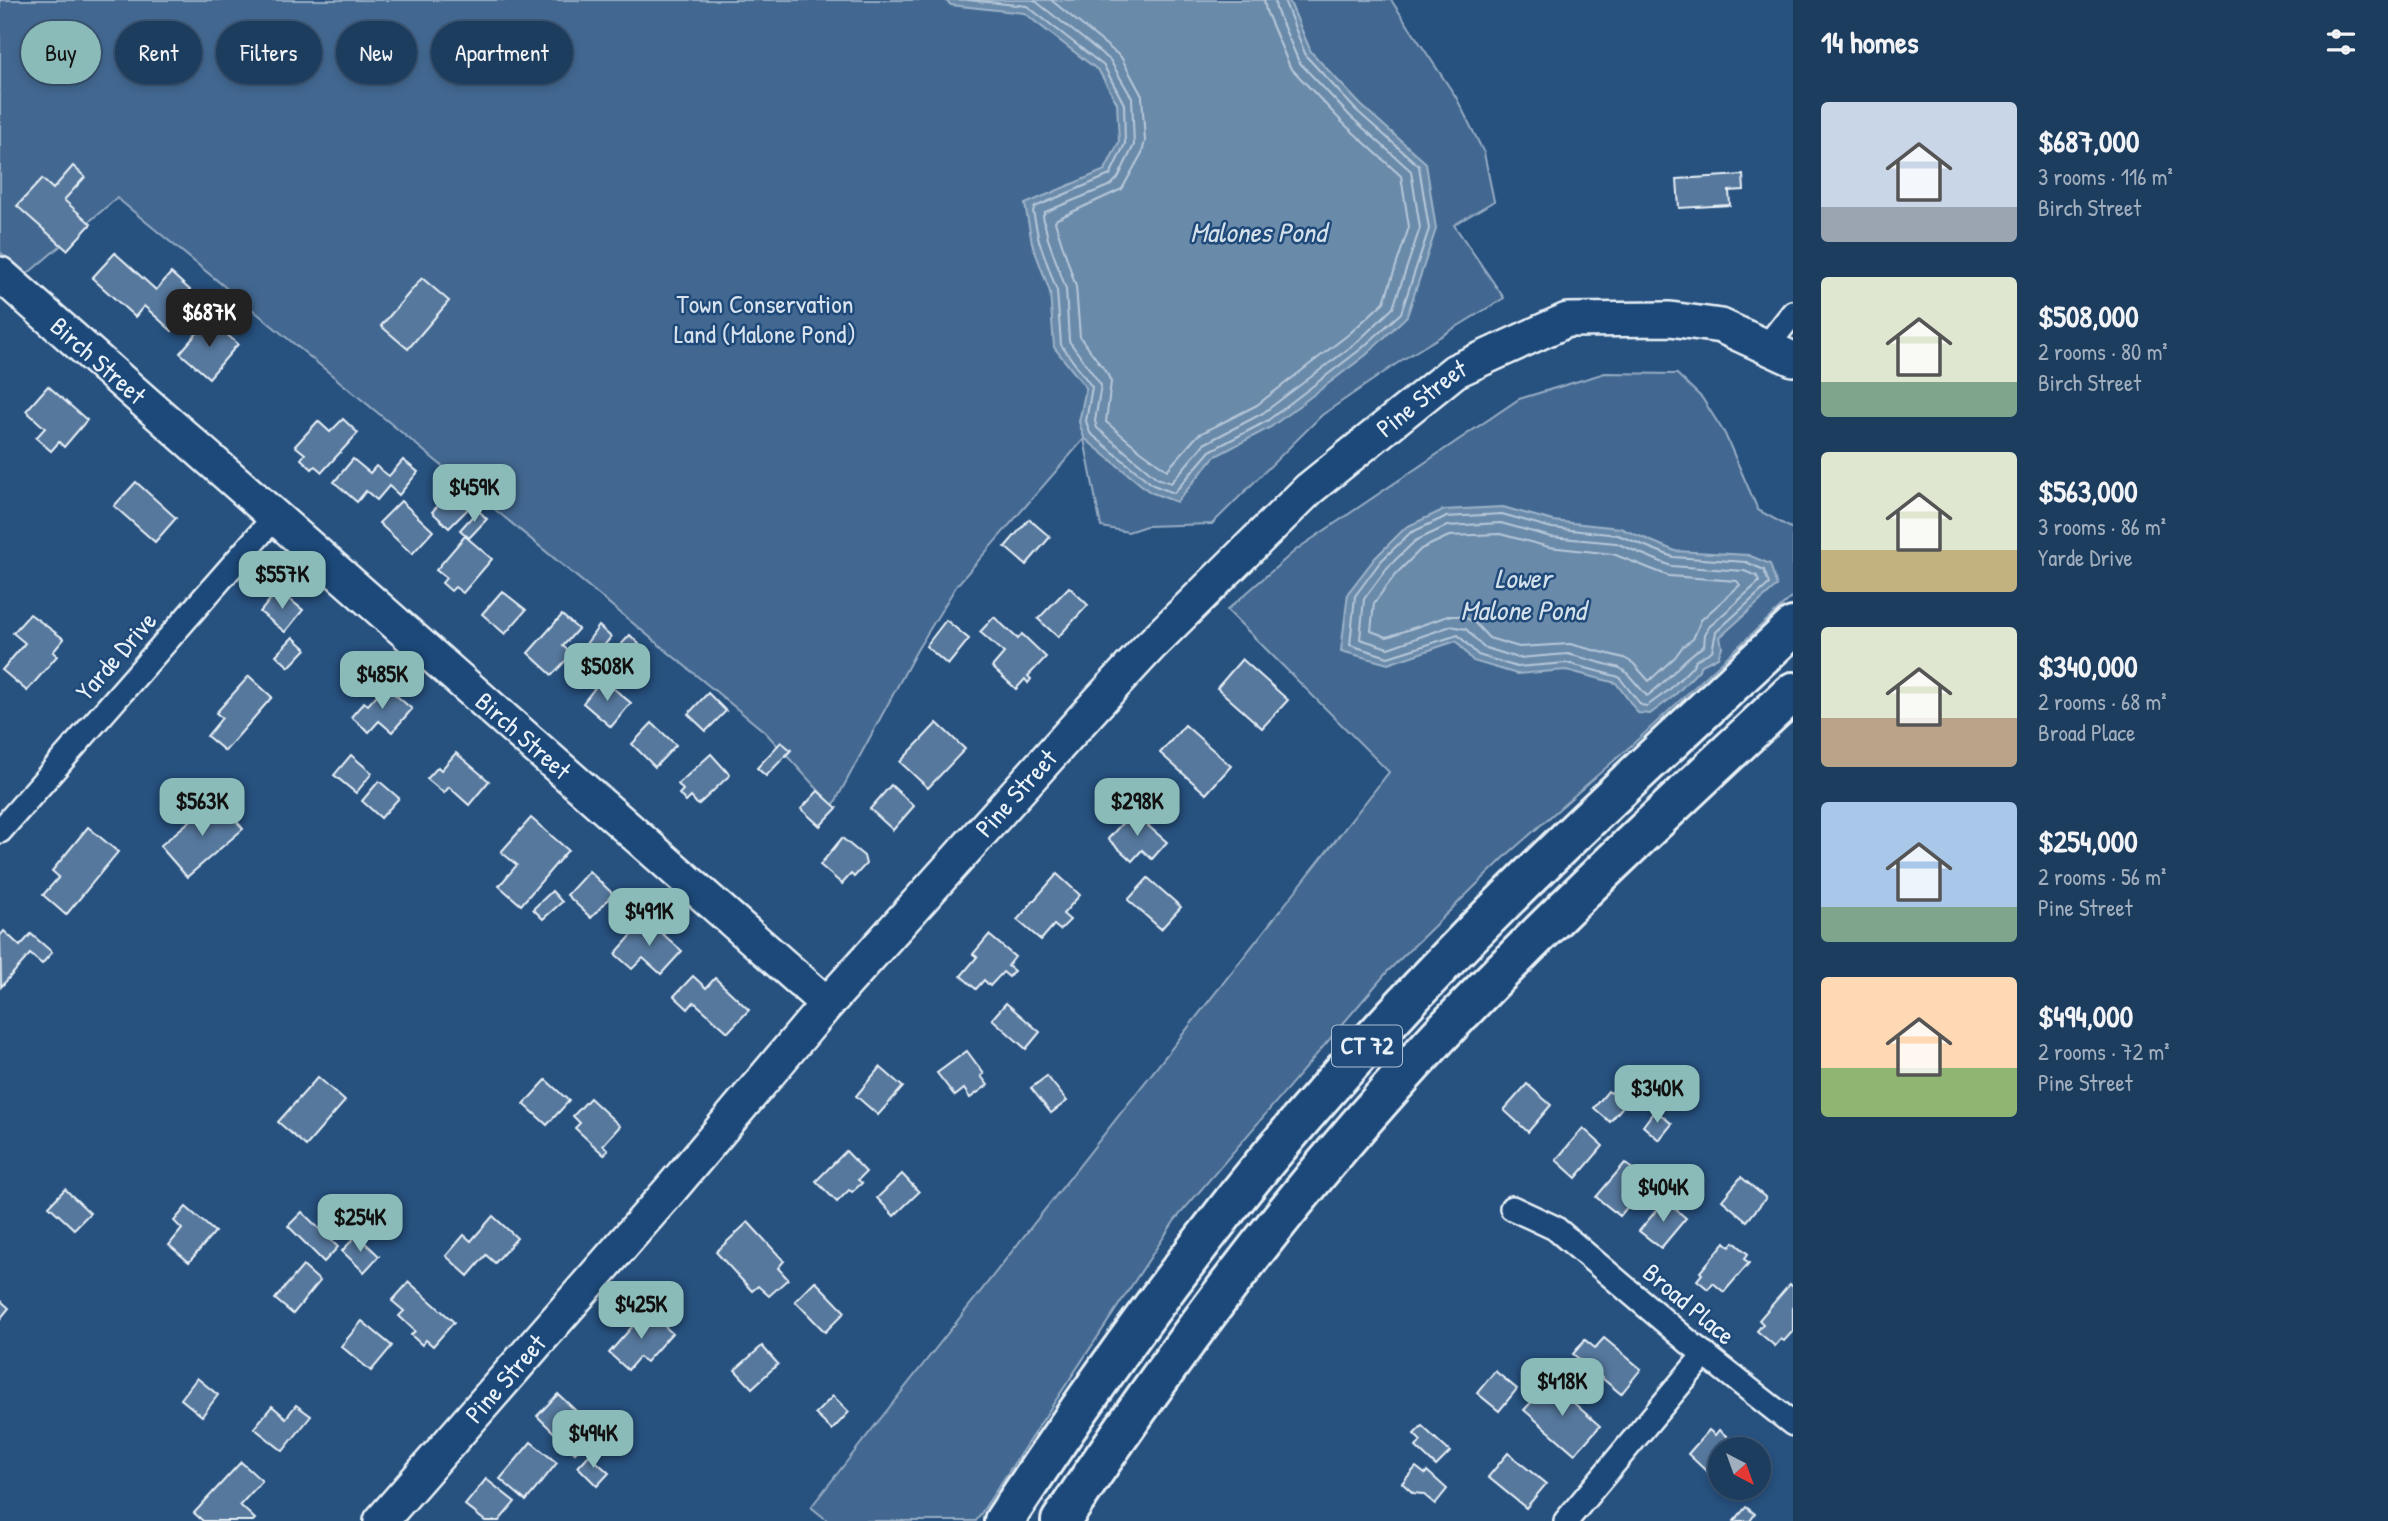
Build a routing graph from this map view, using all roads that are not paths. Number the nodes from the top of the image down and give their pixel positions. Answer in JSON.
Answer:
{"nodes":[{"id":1,"x":0,"y":274,"type":"edge"},
{"id":2,"x":1793,"y":313,"type":"edge"},
{"id":3,"x":1780,"y":353,"type":"edge"},
{"id":4,"x":274,"y":518,"type":"junction"},
{"id":5,"x":1793,"y":627,"type":"edge"},
{"id":6,"x":1793,"y":692,"type":"edge"},
{"id":7,"x":0,"y":831,"type":"edge"},
{"id":8,"x":827,"y":1004,"type":"junction"},
{"id":9,"x":1512,"y":1208,"type":"dead end"},
{"id":10,"x":1705,"y":1354,"type":"junction"},
{"id":11,"x":1793,"y":1424,"type":"edge"},
{"id":12,"x":383,"y":1520,"type":"edge"},
{"id":13,"x":1004,"y":1521,"type":"edge"},
{"id":14,"x":1061,"y":1521,"type":"edge"},
{"id":15,"x":1566,"y":1521,"type":"edge"}],
"edges":[{"from":1,"to":4,"type":"main road","name":"Birch Street"},
{"from":2,"to":3,"type":"street"},
{"from":3,"to":8,"type":"main road","name":"Pine Street"},
{"from":4,"to":7,"type":"street","name":"Yarde Drive"},
{"from":4,"to":8,"type":"main road","name":"Birch Street"},
{"from":5,"to":13,"type":"highway","number":"CT 72"},
{"from":6,"to":14,"type":"highway","number":"CT 72"},
{"from":8,"to":12,"type":"main road","name":"Pine Street"},
{"from":9,"to":10,"type":"street","name":"Broad Place"},
{"from":10,"to":11,"type":"street","name":"Broad Place"},
{"from":10,"to":15,"type":"street"}]}
